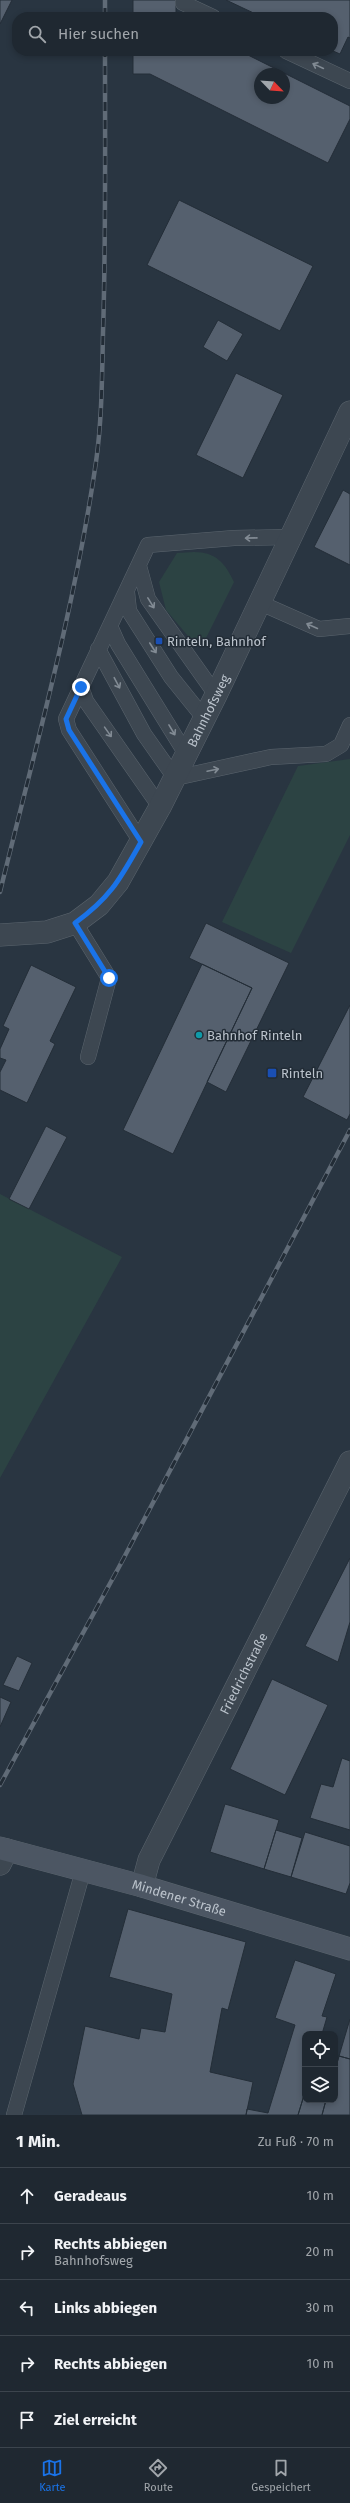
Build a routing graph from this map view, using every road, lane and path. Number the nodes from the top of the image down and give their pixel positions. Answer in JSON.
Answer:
{"nodes":[{"id":1,"x":184,"y":0,"type":"edge"},
{"id":2,"x":202,"y":12,"type":"edge"},
{"id":3,"x":297,"y":56,"type":"edge"},
{"id":4,"x":350,"y":81,"type":"edge"},
{"id":5,"x":350,"y":412,"type":"edge"},
{"id":6,"x":290,"y":538,"type":"junction"},
{"id":7,"x":139,"y":566,"type":"junction"},
{"id":8,"x":127,"y":589,"type":"junction"},
{"id":9,"x":258,"y":602,"type":"junction"},
{"id":10,"x":110,"y":626,"type":"junction"},
{"id":11,"x":350,"y":626,"type":"edge"},
{"id":12,"x":98,"y":649,"type":"junction"},
{"id":13,"x":81,"y":687,"type":"junction"},
{"id":14,"x":216,"y":695,"type":"junction"},
{"id":15,"x":204,"y":718,"type":"junction"},
{"id":16,"x":350,"y":725,"type":"edge"},
{"id":17,"x":186,"y":754,"type":"junction"},
{"id":18,"x":175,"y":778,"type":"junction"},
{"id":19,"x":160,"y":807,"type":"junction"},
{"id":20,"x":141,"y":842,"type":"junction"},
{"id":21,"x":75,"y":923,"type":"junction"},
{"id":22,"x":0,"y":935,"type":"edge"},
{"id":23,"x":88,"y":1057,"type":"dead end"},
{"id":24,"x":350,"y":1462,"type":"edge"},
{"id":25,"x":2,"y":1854,"type":"edge"},
{"id":26,"x":84,"y":1871,"type":"junction"},
{"id":27,"x":142,"y":1886,"type":"junction"},
{"id":28,"x":350,"y":1949,"type":"edge"},
{"id":29,"x":14,"y":2115,"type":"edge"}],
"edges":[{"from":1,"to":2,"type":"lane"},
{"from":4,"to":3,"type":"lane","one_way":true},
{"from":5,"to":6,"type":"street","name":"Bahnhofsweg"},
{"from":6,"to":7,"type":"lane","one_way":true},
{"from":6,"to":9,"type":"street","name":"Bahnhofsweg"},
{"from":7,"to":8,"type":"lane"},
{"from":7,"to":14,"type":"lane","one_way":true},
{"from":8,"to":10,"type":"lane"},
{"from":8,"to":15,"type":"lane","one_way":true},
{"from":11,"to":9,"type":"lane","one_way":true},
{"from":9,"to":14,"type":"street","name":"Bahnhofsweg"},
{"from":10,"to":12,"type":"lane"},
{"from":10,"to":17,"type":"lane","one_way":true},
{"from":12,"to":13,"type":"lane"},
{"from":12,"to":18,"type":"lane","one_way":true},
{"from":13,"to":19,"type":"lane","one_way":true},
{"from":13,"to":20,"type":"lane"},
{"from":14,"to":15,"type":"street","name":"Bahnhofsweg"},
{"from":15,"to":17,"type":"street","name":"Bahnhofsweg"},
{"from":18,"to":16,"type":"lane","one_way":true},
{"from":17,"to":18,"type":"street","name":"Bahnhofsweg"},
{"from":18,"to":19,"type":"street","name":"Bahnhofsweg"},
{"from":19,"to":20,"type":"street","name":"Bahnhofsweg"},
{"from":20,"to":21,"type":"street","name":"Bahnhofsweg"},
{"from":21,"to":22,"type":"street","name":"Bahnhofsweg"},
{"from":21,"to":23,"type":"lane"},
{"from":24,"to":27,"type":"street","name":"Friedrichstraße"},
{"from":25,"to":26,"type":"main road","name":"Mindener Straße"},
{"from":26,"to":27,"type":"main road","name":"Mindener Straße"},
{"from":26,"to":29,"type":"lane"},
{"from":27,"to":28,"type":"main road","name":"Mindener Straße"}]}
